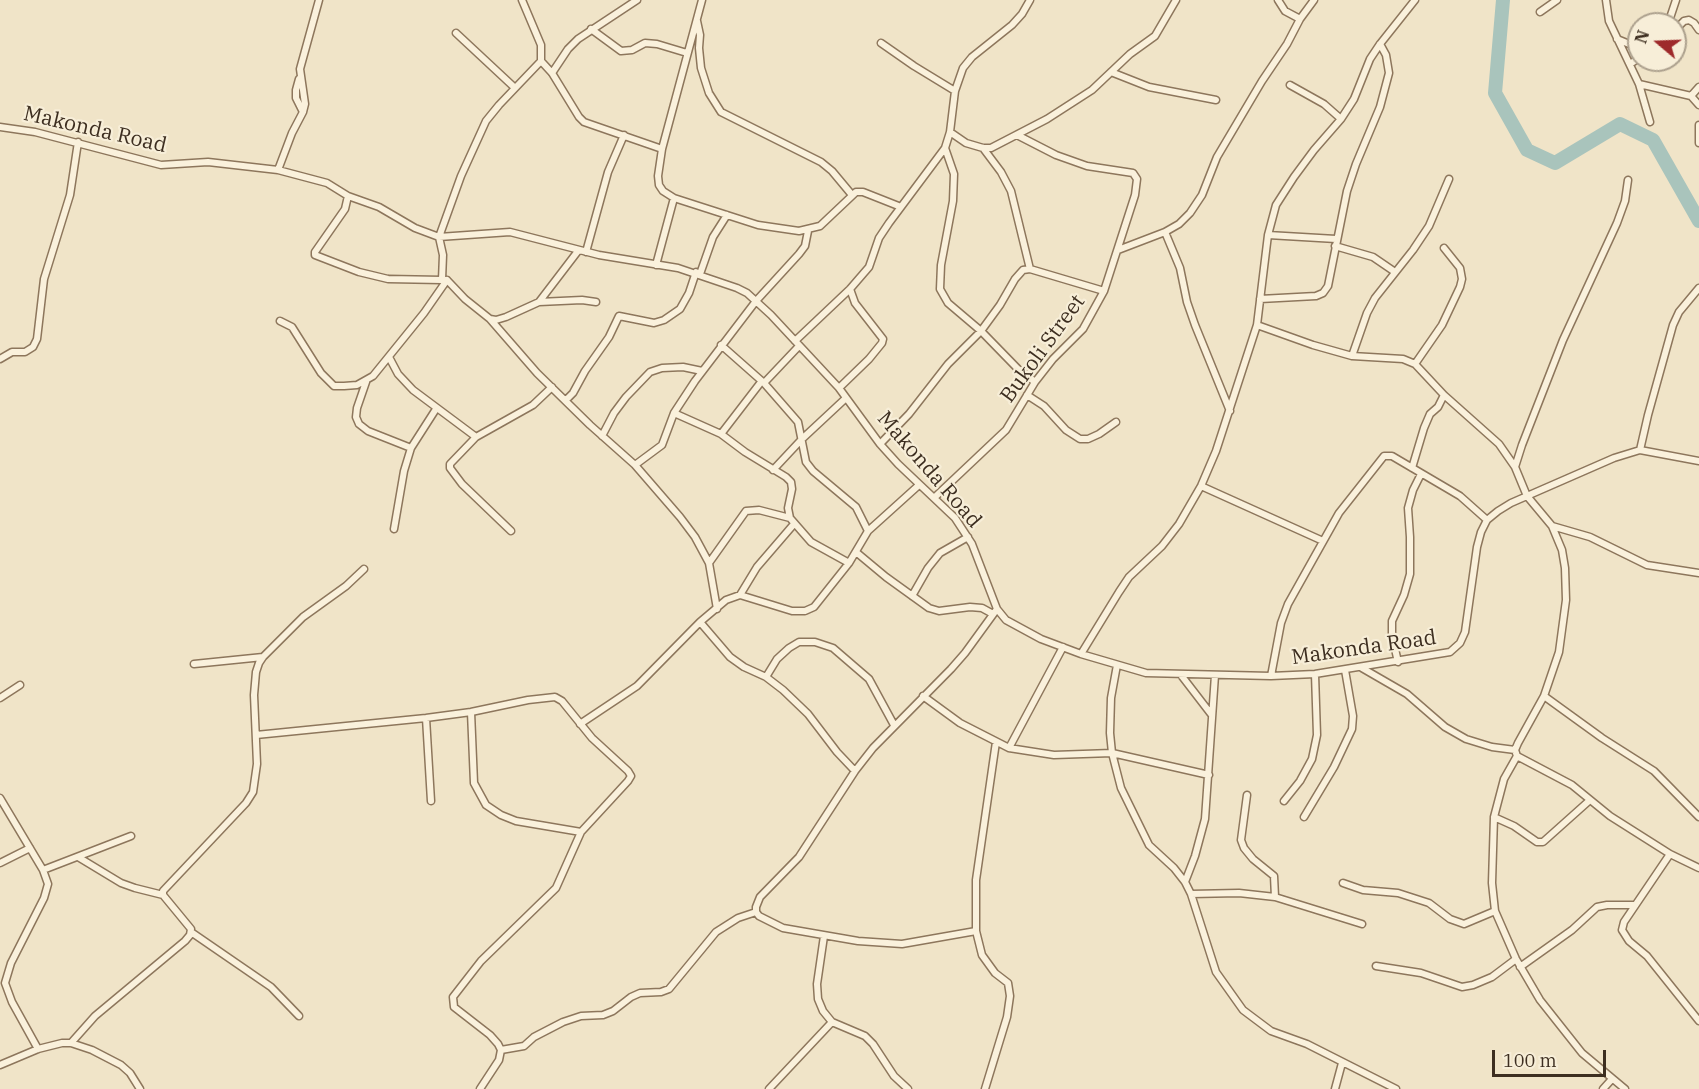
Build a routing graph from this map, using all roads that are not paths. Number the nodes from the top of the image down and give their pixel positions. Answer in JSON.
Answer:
{"nodes":[{"id":1,"x":319,"y":0,"type":"edge"},
{"id":2,"x":522,"y":0,"type":"edge"},
{"id":3,"x":637,"y":0,"type":"edge"},
{"id":4,"x":702,"y":0,"type":"edge"},
{"id":5,"x":1030,"y":0,"type":"edge"},
{"id":6,"x":1176,"y":0,"type":"edge"},
{"id":7,"x":1278,"y":0,"type":"edge"},
{"id":8,"x":1314,"y":0,"type":"edge"},
{"id":9,"x":1415,"y":0,"type":"edge"},
{"id":10,"x":1557,"y":0,"type":"edge"},
{"id":11,"x":1606,"y":0,"type":"edge"},
{"id":12,"x":1540,"y":12,"type":"dead end"},
{"id":13,"x":1300,"y":19,"type":"junction"},
{"id":14,"x":697,"y":20,"type":"junction"},
{"id":15,"x":1687,"y":20,"type":"edge"},
{"id":16,"x":591,"y":29,"type":"junction"},
{"id":17,"x":1699,"y":30,"type":"edge"},
{"id":18,"x":456,"y":33,"type":"dead end"},
{"id":19,"x":1616,"y":39,"type":"junction"},
{"id":20,"x":881,"y":43,"type":"dead end"},
{"id":21,"x":1627,"y":43,"type":"edge"},
{"id":22,"x":1380,"y":44,"type":"junction"},
{"id":23,"x":687,"y":53,"type":"junction"},
{"id":24,"x":1627,"y":59,"type":"edge"},
{"id":25,"x":541,"y":61,"type":"junction"},
{"id":26,"x":1111,"y":72,"type":"junction"},
{"id":27,"x":1634,"y":72,"type":"edge"},
{"id":28,"x":552,"y":73,"type":"junction"},
{"id":29,"x":1639,"y":84,"type":"junction"},
{"id":30,"x":1290,"y":85,"type":"dead end"},
{"id":31,"x":1699,"y":87,"type":"edge"},
{"id":32,"x":515,"y":88,"type":"junction"},
{"id":33,"x":955,"y":90,"type":"junction"},
{"id":34,"x":1690,"y":96,"type":"junction"},
{"id":35,"x":1216,"y":100,"type":"dead end"},
{"id":36,"x":1699,"y":105,"type":"edge"},
{"id":37,"x":1341,"y":119,"type":"junction"},
{"id":38,"x":1650,"y":122,"type":"dead end"},
{"id":39,"x":1699,"y":125,"type":"edge"},
{"id":40,"x":0,"y":127,"type":"edge"},
{"id":41,"x":950,"y":132,"type":"junction"},
{"id":42,"x":624,"y":135,"type":"junction"},
{"id":43,"x":1017,"y":135,"type":"junction"},
{"id":44,"x":78,"y":142,"type":"junction"},
{"id":45,"x":1699,"y":143,"type":"edge"},
{"id":46,"x":662,"y":148,"type":"junction"},
{"id":47,"x":945,"y":148,"type":"junction"},
{"id":48,"x":983,"y":148,"type":"junction"},
{"id":49,"x":278,"y":170,"type":"junction"},
{"id":50,"x":1449,"y":179,"type":"dead end"},
{"id":51,"x":1628,"y":180,"type":"dead end"},
{"id":52,"x":852,"y":195,"type":"junction"},
{"id":53,"x":348,"y":196,"type":"junction"},
{"id":54,"x":674,"y":198,"type":"junction"},
{"id":55,"x":901,"y":207,"type":"junction"},
{"id":56,"x":727,"y":215,"type":"junction"},
{"id":57,"x":808,"y":231,"type":"junction"},
{"id":58,"x":1165,"y":232,"type":"junction"},
{"id":59,"x":1268,"y":235,"type":"junction"},
{"id":60,"x":438,"y":237,"type":"junction"},
{"id":61,"x":1336,"y":243,"type":"junction"},
{"id":62,"x":1444,"y":248,"type":"dead end"},
{"id":63,"x":1118,"y":250,"type":"junction"},
{"id":64,"x":578,"y":251,"type":"junction"},
{"id":65,"x":586,"y":252,"type":"junction"},
{"id":66,"x":656,"y":265,"type":"junction"},
{"id":67,"x":1030,"y":269,"type":"junction"},
{"id":68,"x":1395,"y":272,"type":"junction"},
{"id":69,"x":698,"y":273,"type":"junction"},
{"id":70,"x":444,"y":280,"type":"junction"},
{"id":71,"x":1699,"y":288,"type":"edge"},
{"id":72,"x":850,"y":289,"type":"junction"},
{"id":73,"x":1104,"y":291,"type":"junction"},
{"id":74,"x":1260,"y":299,"type":"junction"},
{"id":75,"x":756,"y":301,"type":"junction"},
{"id":76,"x":539,"y":302,"type":"junction"},
{"id":77,"x":596,"y":302,"type":"dead end"},
{"id":78,"x":490,"y":319,"type":"junction"},
{"id":79,"x":280,"y":321,"type":"dead end"},
{"id":80,"x":1257,"y":325,"type":"junction"},
{"id":81,"x":981,"y":331,"type":"junction"},
{"id":82,"x":797,"y":344,"type":"junction"},
{"id":83,"x":721,"y":345,"type":"junction"},
{"id":84,"x":1352,"y":356,"type":"junction"},
{"id":85,"x":390,"y":357,"type":"junction"},
{"id":86,"x":0,"y":359,"type":"edge"},
{"id":87,"x":1415,"y":364,"type":"junction"},
{"id":88,"x":702,"y":371,"type":"junction"},
{"id":89,"x":366,"y":382,"type":"junction"},
{"id":90,"x":762,"y":382,"type":"junction"},
{"id":91,"x":1035,"y":382,"type":"junction"},
{"id":92,"x":552,"y":387,"type":"junction"},
{"id":93,"x":839,"y":388,"type":"junction"},
{"id":94,"x":1028,"y":395,"type":"junction"},
{"id":95,"x":1444,"y":395,"type":"junction"},
{"id":96,"x":846,"y":398,"type":"junction"},
{"id":97,"x":566,"y":400,"type":"junction"},
{"id":98,"x":436,"y":409,"type":"junction"},
{"id":99,"x":1230,"y":411,"type":"junction"},
{"id":100,"x":674,"y":413,"type":"junction"},
{"id":101,"x":1116,"y":422,"type":"dead end"},
{"id":102,"x":721,"y":434,"type":"junction"},
{"id":103,"x":602,"y":436,"type":"junction"},
{"id":104,"x":476,"y":437,"type":"junction"},
{"id":105,"x":802,"y":439,"type":"junction"},
{"id":106,"x":880,"y":444,"type":"junction"},
{"id":107,"x":411,"y":448,"type":"junction"},
{"id":108,"x":1640,"y":450,"type":"junction"},
{"id":109,"x":1699,"y":461,"type":"edge"},
{"id":110,"x":635,"y":465,"type":"junction"},
{"id":111,"x":1515,"y":467,"type":"junction"},
{"id":112,"x":1412,"y":468,"type":"junction"},
{"id":113,"x":773,"y":470,"type":"junction"},
{"id":114,"x":1421,"y":474,"type":"junction"},
{"id":115,"x":919,"y":485,"type":"junction"},
{"id":116,"x":1201,"y":486,"type":"junction"},
{"id":117,"x":1527,"y":496,"type":"junction"},
{"id":118,"x":934,"y":498,"type":"junction"},
{"id":119,"x":1487,"y":520,"type":"junction"},
{"id":120,"x":792,"y":521,"type":"junction"},
{"id":121,"x":1552,"y":526,"type":"junction"},
{"id":122,"x":394,"y":529,"type":"dead end"},
{"id":123,"x":511,"y":531,"type":"dead end"},
{"id":124,"x":868,"y":531,"type":"junction"},
{"id":125,"x":968,"y":537,"type":"junction"},
{"id":126,"x":1323,"y":541,"type":"junction"},
{"id":127,"x":856,"y":552,"type":"junction"},
{"id":128,"x":709,"y":563,"type":"junction"},
{"id":129,"x":849,"y":563,"type":"junction"},
{"id":130,"x":364,"y":569,"type":"dead end"},
{"id":131,"x":1699,"y":573,"type":"edge"},
{"id":132,"x":740,"y":595,"type":"junction"},
{"id":133,"x":912,"y":597,"type":"junction"},
{"id":134,"x":717,"y":609,"type":"junction"},
{"id":135,"x":995,"y":612,"type":"junction"},
{"id":136,"x":700,"y":622,"type":"junction"},
{"id":137,"x":1063,"y":647,"type":"junction"},
{"id":138,"x":1081,"y":654,"type":"junction"},
{"id":139,"x":263,"y":657,"type":"junction"},
{"id":140,"x":1398,"y":662,"type":"junction"},
{"id":141,"x":194,"y":664,"type":"dead end"},
{"id":142,"x":1117,"y":665,"type":"junction"},
{"id":143,"x":1361,"y":668,"type":"junction"},
{"id":144,"x":1345,"y":670,"type":"junction"},
{"id":145,"x":1182,"y":675,"type":"junction"},
{"id":146,"x":1215,"y":675,"type":"junction"},
{"id":147,"x":1315,"y":675,"type":"junction"},
{"id":148,"x":1271,"y":676,"type":"junction"},
{"id":149,"x":766,"y":677,"type":"junction"},
{"id":150,"x":20,"y":685,"type":"dead end"},
{"id":151,"x":922,"y":696,"type":"junction"},
{"id":152,"x":1544,"y":696,"type":"junction"},
{"id":153,"x":0,"y":698,"type":"edge"},
{"id":154,"x":471,"y":712,"type":"junction"},
{"id":155,"x":1211,"y":714,"type":"junction"},
{"id":156,"x":426,"y":718,"type":"junction"},
{"id":157,"x":580,"y":724,"type":"junction"},
{"id":158,"x":894,"y":725,"type":"junction"},
{"id":159,"x":256,"y":735,"type":"junction"},
{"id":160,"x":996,"y":742,"type":"junction"},
{"id":161,"x":1009,"y":748,"type":"junction"},
{"id":162,"x":1112,"y":753,"type":"junction"},
{"id":163,"x":1516,"y":753,"type":"junction"},
{"id":164,"x":855,"y":771,"type":"junction"},
{"id":165,"x":1209,"y":775,"type":"junction"},
{"id":166,"x":1247,"y":795,"type":"dead end"},
{"id":167,"x":0,"y":798,"type":"edge"},
{"id":168,"x":1590,"y":800,"type":"junction"},
{"id":169,"x":431,"y":801,"type":"dead end"},
{"id":170,"x":1284,"y":801,"type":"dead end"},
{"id":171,"x":1304,"y":817,"type":"dead end"},
{"id":172,"x":1494,"y":817,"type":"junction"},
{"id":173,"x":1699,"y":817,"type":"edge"},
{"id":174,"x":581,"y":832,"type":"junction"},
{"id":175,"x":131,"y":836,"type":"dead end"},
{"id":176,"x":30,"y":848,"type":"junction"},
{"id":177,"x":1670,"y":854,"type":"junction"},
{"id":178,"x":78,"y":857,"type":"junction"},
{"id":179,"x":0,"y":863,"type":"edge"},
{"id":180,"x":1699,"y":867,"type":"edge"},
{"id":181,"x":44,"y":870,"type":"junction"},
{"id":182,"x":1185,"y":882,"type":"junction"},
{"id":183,"x":1343,"y":883,"type":"dead end"},
{"id":184,"x":1191,"y":894,"type":"junction"},
{"id":185,"x":163,"y":895,"type":"junction"},
{"id":186,"x":1275,"y":897,"type":"junction"},
{"id":187,"x":1635,"y":905,"type":"junction"},
{"id":188,"x":1495,"y":911,"type":"junction"},
{"id":189,"x":756,"y":912,"type":"junction"},
{"id":190,"x":1362,"y":924,"type":"dead end"},
{"id":191,"x":976,"y":931,"type":"junction"},
{"id":192,"x":191,"y":932,"type":"junction"},
{"id":193,"x":824,"y":936,"type":"junction"},
{"id":194,"x":1516,"y":959,"type":"junction"},
{"id":195,"x":1376,"y":966,"type":"dead end"},
{"id":196,"x":1520,"y":967,"type":"junction"},
{"id":197,"x":299,"y":1016,"type":"dead end"},
{"id":198,"x":1699,"y":1021,"type":"edge"},
{"id":199,"x":832,"y":1022,"type":"junction"},
{"id":200,"x":71,"y":1043,"type":"junction"},
{"id":201,"x":38,"y":1049,"type":"junction"},
{"id":202,"x":501,"y":1050,"type":"junction"},
{"id":203,"x":1342,"y":1063,"type":"junction"},
{"id":204,"x":0,"y":1065,"type":"edge"},
{"id":205,"x":1612,"y":1079,"type":"junction"},
{"id":206,"x":140,"y":1089,"type":"edge"},
{"id":207,"x":480,"y":1089,"type":"edge"},
{"id":208,"x":769,"y":1089,"type":"edge"},
{"id":209,"x":908,"y":1089,"type":"edge"},
{"id":210,"x":985,"y":1089,"type":"edge"},
{"id":211,"x":1335,"y":1089,"type":"edge"},
{"id":212,"x":1396,"y":1089,"type":"edge"},
{"id":213,"x":1603,"y":1089,"type":"edge"},
{"id":214,"x":1625,"y":1089,"type":"edge"}],
"edges":[{"from":1,"to":49,"type":"street"},
{"from":2,"to":25,"type":"street"},
{"from":3,"to":16,"type":"street"},
{"from":4,"to":14,"type":"street"},
{"from":5,"to":33,"type":"street"},
{"from":6,"to":26,"type":"street"},
{"from":7,"to":13,"type":"street"},
{"from":8,"to":13,"type":"street"},
{"from":9,"to":22,"type":"street"},
{"from":10,"to":12,"type":"street"},
{"from":11,"to":19,"type":"street"},
{"from":13,"to":58,"type":"street"},
{"from":14,"to":23,"type":"street"},
{"from":14,"to":52,"type":"street"},
{"from":15,"to":17,"type":"street"},
{"from":16,"to":23,"type":"street"},
{"from":16,"to":28,"type":"street"},
{"from":18,"to":32,"type":"street"},
{"from":19,"to":21,"type":"street"},
{"from":19,"to":24,"type":"street"},
{"from":20,"to":33,"type":"street"},
{"from":22,"to":37,"type":"street"},
{"from":22,"to":61,"type":"street"},
{"from":23,"to":46,"type":"street"},
{"from":25,"to":28,"type":"street"},
{"from":25,"to":32,"type":"street"},
{"from":26,"to":35,"type":"street"},
{"from":26,"to":43,"type":"street"},
{"from":27,"to":29,"type":"street"},
{"from":28,"to":42,"type":"street"},
{"from":29,"to":34,"type":"street"},
{"from":29,"to":38,"type":"street"},
{"from":30,"to":37,"type":"street"},
{"from":31,"to":34,"type":"street"},
{"from":32,"to":60,"type":"street"},
{"from":33,"to":41,"type":"street"},
{"from":34,"to":36,"type":"street"},
{"from":37,"to":59,"type":"street"},
{"from":39,"to":45,"type":"street"},
{"from":40,"to":44,"type":"street","name":"Makonda Road"},
{"from":41,"to":47,"type":"street"},
{"from":41,"to":48,"type":"street"},
{"from":42,"to":46,"type":"street"},
{"from":42,"to":65,"type":"street"},
{"from":43,"to":48,"type":"street"},
{"from":43,"to":63,"type":"street","name":"Bukoli Street"},
{"from":44,"to":49,"type":"street","name":"Makonda Road"},
{"from":44,"to":86,"type":"street"},
{"from":46,"to":54,"type":"street"},
{"from":47,"to":55,"type":"street"},
{"from":47,"to":81,"type":"street"},
{"from":48,"to":67,"type":"street"},
{"from":49,"to":53,"type":"street","name":"Makonda Road"},
{"from":50,"to":68,"type":"street"},
{"from":51,"to":111,"type":"street"},
{"from":52,"to":55,"type":"street"},
{"from":52,"to":57,"type":"street"},
{"from":53,"to":60,"type":"street","name":"Makonda Road"},
{"from":53,"to":70,"type":"street"},
{"from":54,"to":56,"type":"street"},
{"from":54,"to":66,"type":"street"},
{"from":55,"to":72,"type":"street"},
{"from":56,"to":57,"type":"street"},
{"from":56,"to":69,"type":"street"},
{"from":57,"to":75,"type":"street"},
{"from":58,"to":63,"type":"street"},
{"from":58,"to":99,"type":"street"},
{"from":59,"to":61,"type":"street"},
{"from":59,"to":74,"type":"street"},
{"from":60,"to":64,"type":"street","name":"Makonda Road"},
{"from":60,"to":70,"type":"street"},
{"from":61,"to":68,"type":"street"},
{"from":61,"to":74,"type":"street"},
{"from":62,"to":87,"type":"street"},
{"from":63,"to":73,"type":"street","name":"Bukoli Street"},
{"from":64,"to":65,"type":"street","name":"Makonda Road"},
{"from":64,"to":76,"type":"street"},
{"from":65,"to":66,"type":"street","name":"Makonda Road"},
{"from":66,"to":69,"type":"street","name":"Makonda Road"},
{"from":67,"to":73,"type":"street"},
{"from":67,"to":81,"type":"street"},
{"from":68,"to":84,"type":"street"},
{"from":69,"to":75,"type":"street","name":"Makonda Road"},
{"from":69,"to":97,"type":"street"},
{"from":70,"to":78,"type":"street"},
{"from":70,"to":85,"type":"street"},
{"from":71,"to":108,"type":"street"},
{"from":72,"to":82,"type":"street"},
{"from":72,"to":93,"type":"street"},
{"from":73,"to":91,"type":"street","name":"Bukoli Street"},
{"from":74,"to":80,"type":"street"},
{"from":75,"to":82,"type":"street","name":"Makonda Road"},
{"from":75,"to":83,"type":"street"},
{"from":76,"to":77,"type":"street"},
{"from":76,"to":78,"type":"street"},
{"from":78,"to":92,"type":"street"},
{"from":79,"to":89,"type":"street"},
{"from":80,"to":84,"type":"street"},
{"from":80,"to":99,"type":"street"},
{"from":81,"to":91,"type":"street"},
{"from":81,"to":106,"type":"street"},
{"from":82,"to":90,"type":"street"},
{"from":82,"to":93,"type":"street","name":"Makonda Road"},
{"from":83,"to":88,"type":"street"},
{"from":83,"to":90,"type":"street"},
{"from":84,"to":87,"type":"street"},
{"from":85,"to":89,"type":"street"},
{"from":85,"to":98,"type":"street"},
{"from":87,"to":95,"type":"street"},
{"from":88,"to":100,"type":"street"},
{"from":88,"to":103,"type":"street"},
{"from":89,"to":107,"type":"street"},
{"from":90,"to":102,"type":"street"},
{"from":90,"to":105,"type":"street"},
{"from":91,"to":94,"type":"street","name":"Bukoli Street"},
{"from":92,"to":97,"type":"street"},
{"from":92,"to":104,"type":"street"},
{"from":93,"to":96,"type":"street","name":"Makonda Road"},
{"from":94,"to":101,"type":"street"},
{"from":94,"to":118,"type":"street","name":"Bukoli Street"},
{"from":95,"to":111,"type":"street"},
{"from":95,"to":112,"type":"street"},
{"from":96,"to":105,"type":"street"},
{"from":96,"to":106,"type":"street","name":"Makonda Road"},
{"from":97,"to":103,"type":"street"},
{"from":98,"to":104,"type":"street"},
{"from":98,"to":107,"type":"street"},
{"from":99,"to":116,"type":"street"},
{"from":100,"to":102,"type":"street"},
{"from":100,"to":110,"type":"street"},
{"from":102,"to":113,"type":"street"},
{"from":103,"to":110,"type":"street"},
{"from":104,"to":123,"type":"street"},
{"from":105,"to":113,"type":"street"},
{"from":105,"to":124,"type":"street"},
{"from":106,"to":115,"type":"street","name":"Makonda Road"},
{"from":107,"to":122,"type":"street"},
{"from":108,"to":109,"type":"street"},
{"from":108,"to":117,"type":"street"},
{"from":110,"to":128,"type":"street"},
{"from":111,"to":117,"type":"street"},
{"from":112,"to":114,"type":"street"},
{"from":112,"to":126,"type":"street"},
{"from":113,"to":120,"type":"street"},
{"from":114,"to":119,"type":"street"},
{"from":114,"to":140,"type":"street"},
{"from":115,"to":118,"type":"street","name":"Makonda Road"},
{"from":115,"to":124,"type":"street"},
{"from":116,"to":126,"type":"street"},
{"from":116,"to":138,"type":"street"},
{"from":117,"to":119,"type":"street"},
{"from":117,"to":121,"type":"street"},
{"from":118,"to":125,"type":"street","name":"Makonda Road"},
{"from":119,"to":140,"type":"street","name":"Makonda Road"},
{"from":120,"to":128,"type":"street"},
{"from":120,"to":129,"type":"street"},
{"from":120,"to":132,"type":"street"},
{"from":121,"to":131,"type":"street"},
{"from":121,"to":152,"type":"street"},
{"from":124,"to":127,"type":"street"},
{"from":125,"to":133,"type":"street"},
{"from":125,"to":135,"type":"street","name":"Makonda Road"},
{"from":126,"to":148,"type":"street"},
{"from":127,"to":129,"type":"street"},
{"from":127,"to":133,"type":"street"},
{"from":128,"to":134,"type":"street"},
{"from":129,"to":132,"type":"street"},
{"from":130,"to":139,"type":"street"},
{"from":132,"to":134,"type":"street"},
{"from":133,"to":135,"type":"street"},
{"from":134,"to":136,"type":"street"},
{"from":135,"to":137,"type":"street","name":"Makonda Road"},
{"from":135,"to":151,"type":"street"},
{"from":136,"to":149,"type":"street"},
{"from":136,"to":157,"type":"street"},
{"from":137,"to":138,"type":"street","name":"Makonda Road"},
{"from":137,"to":161,"type":"street"},
{"from":138,"to":142,"type":"street","name":"Makonda Road"},
{"from":139,"to":141,"type":"street"},
{"from":139,"to":159,"type":"street"},
{"from":140,"to":143,"type":"street","name":"Makonda Road"},
{"from":142,"to":145,"type":"street","name":"Makonda Road"},
{"from":142,"to":162,"type":"street"},
{"from":143,"to":144,"type":"street","name":"Makonda Road"},
{"from":143,"to":163,"type":"street"},
{"from":144,"to":147,"type":"street","name":"Makonda Road"},
{"from":144,"to":171,"type":"street"},
{"from":145,"to":146,"type":"street","name":"Makonda Road"},
{"from":145,"to":155,"type":"street"},
{"from":146,"to":148,"type":"street","name":"Makonda Road"},
{"from":146,"to":155,"type":"street"},
{"from":147,"to":148,"type":"street","name":"Makonda Road"},
{"from":147,"to":170,"type":"street"},
{"from":149,"to":158,"type":"street"},
{"from":149,"to":164,"type":"street"},
{"from":150,"to":153,"type":"street"},
{"from":151,"to":158,"type":"street"},
{"from":151,"to":160,"type":"street"},
{"from":152,"to":163,"type":"street"},
{"from":152,"to":173,"type":"street"},
{"from":154,"to":156,"type":"street"},
{"from":154,"to":157,"type":"street"},
{"from":154,"to":174,"type":"street"},
{"from":155,"to":165,"type":"street"},
{"from":156,"to":159,"type":"street"},
{"from":156,"to":169,"type":"street"},
{"from":157,"to":174,"type":"street"},
{"from":158,"to":164,"type":"street"},
{"from":159,"to":185,"type":"street"},
{"from":160,"to":161,"type":"street"},
{"from":160,"to":191,"type":"street"},
{"from":161,"to":162,"type":"street"},
{"from":162,"to":165,"type":"street"},
{"from":162,"to":182,"type":"street"},
{"from":163,"to":168,"type":"street"},
{"from":163,"to":172,"type":"street"},
{"from":164,"to":189,"type":"street"},
{"from":165,"to":182,"type":"street"},
{"from":166,"to":186,"type":"street"},
{"from":167,"to":176,"type":"street"},
{"from":168,"to":172,"type":"street"},
{"from":168,"to":177,"type":"street"},
{"from":172,"to":188,"type":"street"},
{"from":174,"to":202,"type":"street"},
{"from":175,"to":178,"type":"street"},
{"from":176,"to":179,"type":"street"},
{"from":176,"to":181,"type":"street"},
{"from":177,"to":180,"type":"street"},
{"from":177,"to":187,"type":"street"},
{"from":178,"to":181,"type":"street"},
{"from":178,"to":185,"type":"street"},
{"from":181,"to":201,"type":"street"},
{"from":182,"to":184,"type":"street"},
{"from":183,"to":188,"type":"street"},
{"from":184,"to":186,"type":"street"},
{"from":184,"to":203,"type":"street"},
{"from":185,"to":192,"type":"street"},
{"from":186,"to":190,"type":"street"},
{"from":187,"to":196,"type":"street"},
{"from":187,"to":198,"type":"street"},
{"from":188,"to":194,"type":"street"},
{"from":189,"to":193,"type":"street"},
{"from":189,"to":202,"type":"street"},
{"from":191,"to":193,"type":"street"},
{"from":191,"to":210,"type":"street"},
{"from":192,"to":197,"type":"street"},
{"from":192,"to":200,"type":"street"},
{"from":193,"to":199,"type":"street"},
{"from":194,"to":195,"type":"street"},
{"from":194,"to":196,"type":"street"},
{"from":196,"to":205,"type":"street"},
{"from":199,"to":208,"type":"street"},
{"from":199,"to":209,"type":"street"},
{"from":200,"to":201,"type":"street"},
{"from":200,"to":206,"type":"street"},
{"from":201,"to":204,"type":"street"},
{"from":202,"to":207,"type":"street"},
{"from":203,"to":211,"type":"street"},
{"from":203,"to":212,"type":"street"},
{"from":205,"to":213,"type":"street"},
{"from":205,"to":214,"type":"street"}]}
